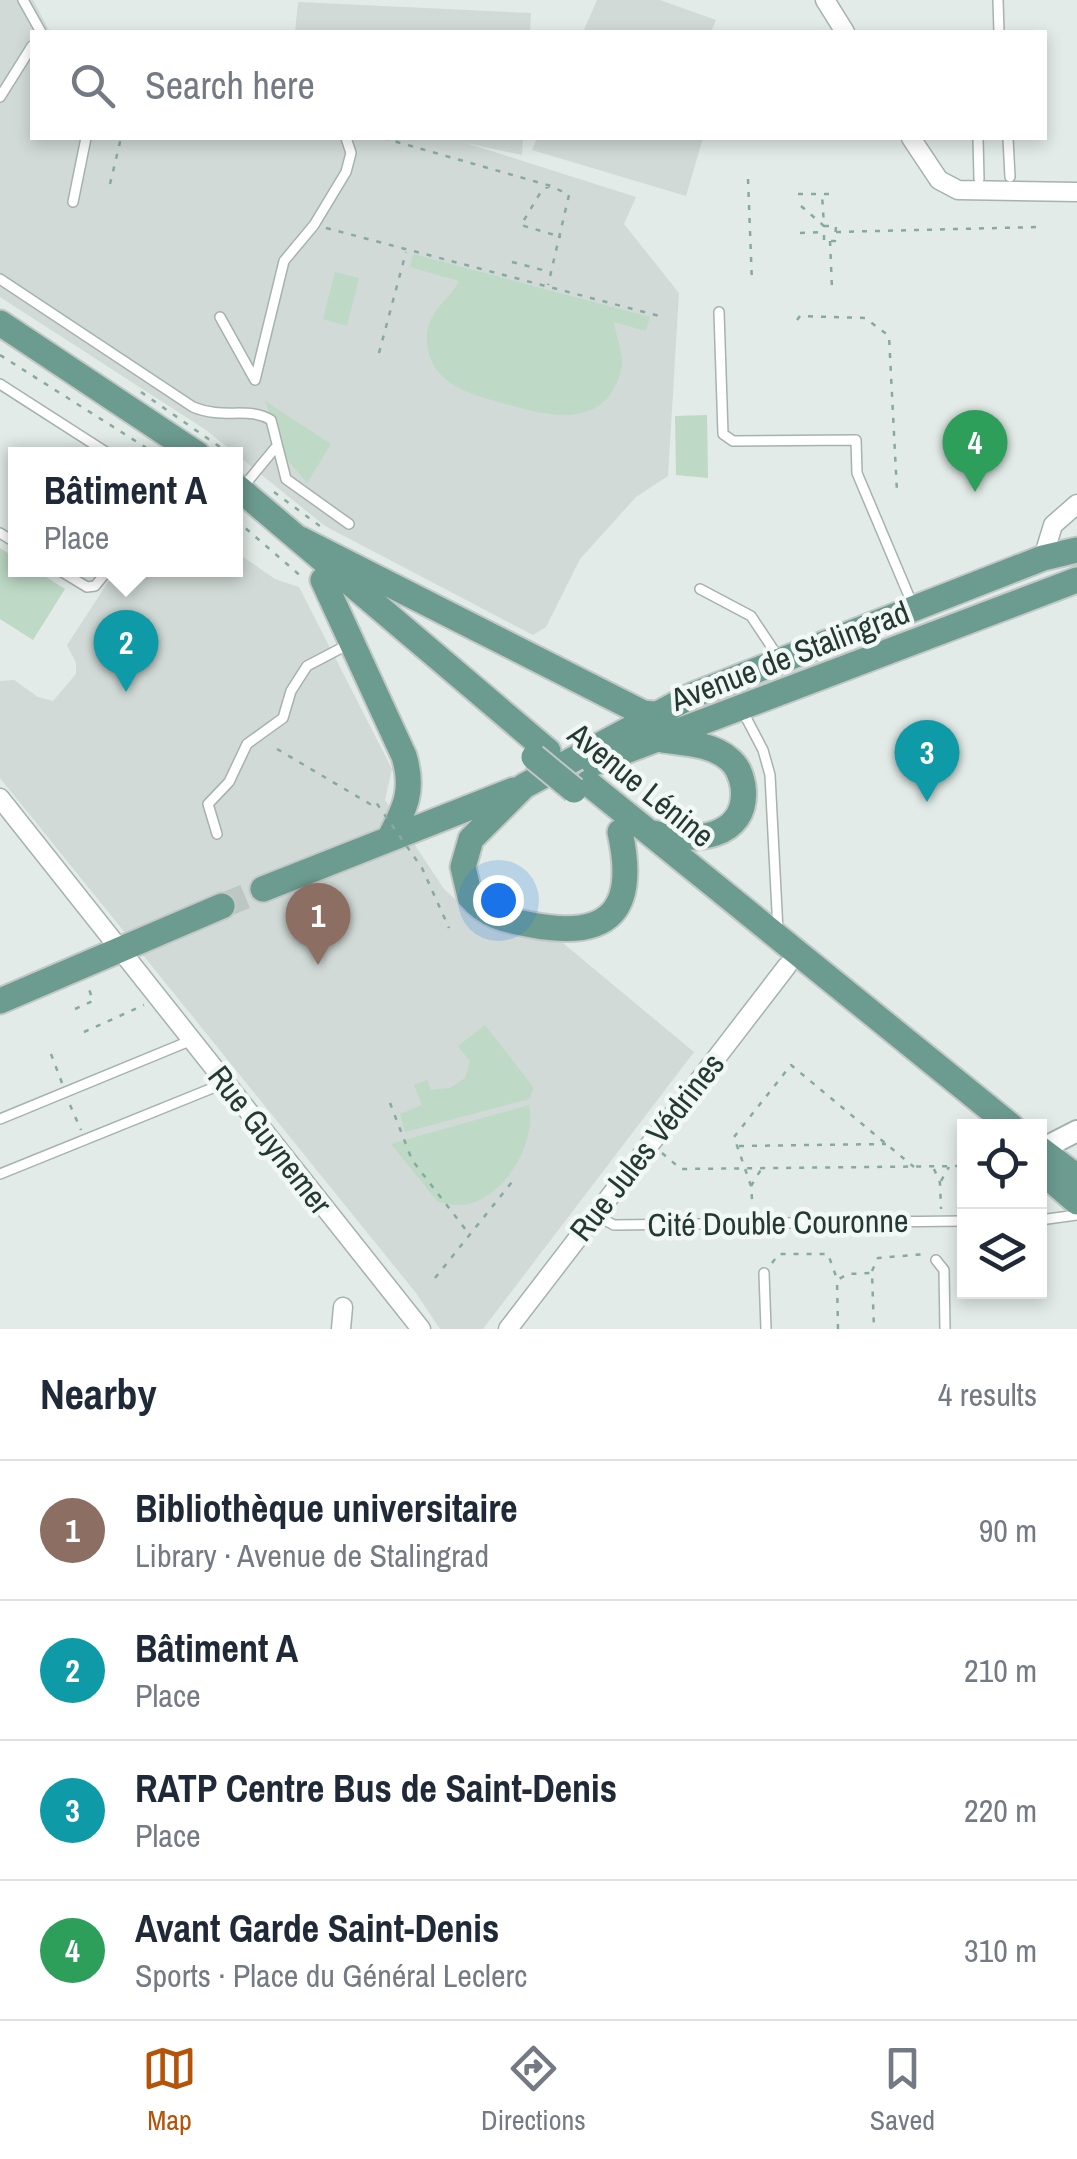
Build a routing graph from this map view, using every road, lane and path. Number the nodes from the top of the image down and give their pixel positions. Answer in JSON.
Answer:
{"nodes":[{"id":1,"x":23,"y":0,"type":"edge"},
{"id":2,"x":825,"y":0,"type":"edge"},
{"id":3,"x":998,"y":0,"type":"edge"},
{"id":4,"x":40,"y":30,"type":"edge"},
{"id":5,"x":844,"y":30,"type":"edge"},
{"id":6,"x":999,"y":30,"type":"edge"},
{"id":7,"x":30,"y":49,"type":"edge"},
{"id":8,"x":0,"y":97,"type":"edge"},
{"id":9,"x":86,"y":140,"type":"edge"},
{"id":10,"x":121,"y":140,"type":"edge"},
{"id":11,"x":347,"y":140,"type":"edge"},
{"id":12,"x":390,"y":140,"type":"edge"},
{"id":13,"x":912,"y":140,"type":"edge"},
{"id":14,"x":978,"y":140,"type":"edge"},
{"id":15,"x":1008,"y":140,"type":"edge"},
{"id":16,"x":1010,"y":177,"type":"dead end"},
{"id":17,"x":748,"y":179,"type":"dead end"},
{"id":18,"x":979,"y":179,"type":"dead end"},
{"id":19,"x":110,"y":184,"type":"dead end"},
{"id":20,"x":552,"y":186,"type":"junction"},
{"id":21,"x":1077,"y":192,"type":"edge"},
{"id":22,"x":798,"y":194,"type":"dead end"},
{"id":23,"x":822,"y":194,"type":"junction"},
{"id":24,"x":836,"y":194,"type":"dead end"},
{"id":25,"x":73,"y":202,"type":"dead end"},
{"id":26,"x":801,"y":206,"type":"dead end"},
{"id":27,"x":314,"y":225,"type":"junction"},
{"id":28,"x":824,"y":226,"type":"junction"},
{"id":29,"x":1039,"y":227,"type":"dead end"},
{"id":30,"x":824,"y":232,"type":"junction"},
{"id":31,"x":836,"y":232,"type":"junction"},
{"id":32,"x":800,"y":233,"type":"dead end"},
{"id":33,"x":561,"y":237,"type":"junction"},
{"id":34,"x":830,"y":241,"type":"junction"},
{"id":35,"x":406,"y":250,"type":"junction"},
{"id":36,"x":512,"y":262,"type":"dead end"},
{"id":37,"x":552,"y":272,"type":"junction"},
{"id":38,"x":0,"y":279,"type":"edge"},
{"id":39,"x":752,"y":283,"type":"dead end"},
{"id":40,"x":548,"y":287,"type":"junction"},
{"id":41,"x":832,"y":289,"type":"dead end"},
{"id":42,"x":718,"y":312,"type":"dead end"},
{"id":43,"x":664,"y":317,"type":"dead end"},
{"id":44,"x":220,"y":318,"type":"dead end"},
{"id":45,"x":797,"y":320,"type":"dead end"},
{"id":46,"x":0,"y":323,"type":"edge"},
{"id":47,"x":0,"y":343,"type":"edge"},
{"id":48,"x":379,"y":353,"type":"dead end"},
{"id":49,"x":0,"y":355,"type":"edge"},
{"id":50,"x":256,"y":380,"type":"junction"},
{"id":51,"x":0,"y":384,"type":"edge"},
{"id":52,"x":259,"y":413,"type":"junction"},
{"id":53,"x":98,"y":447,"type":"edge"},
{"id":54,"x":145,"y":447,"type":"edge"},
{"id":55,"x":162,"y":447,"type":"edge"},
{"id":56,"x":187,"y":447,"type":"edge"},
{"id":57,"x":276,"y":447,"type":"junction"},
{"id":58,"x":243,"y":488,"type":"edge"},
{"id":59,"x":243,"y":489,"type":"edge"},
{"id":60,"x":243,"y":490,"type":"edge"},
{"id":61,"x":243,"y":490,"type":"edge"},
{"id":62,"x":898,"y":492,"type":"dead end"},
{"id":63,"x":1077,"y":504,"type":"edge"},
{"id":64,"x":348,"y":524,"type":"dead end"},
{"id":65,"x":243,"y":525,"type":"edge"},
{"id":66,"x":332,"y":533,"type":"dead end"},
{"id":67,"x":300,"y":539,"type":"junction"},
{"id":68,"x":1044,"y":558,"type":"junction"},
{"id":69,"x":1075,"y":565,"type":"edge"},
{"id":70,"x":71,"y":577,"type":"edge"},
{"id":71,"x":102,"y":577,"type":"edge"},
{"id":72,"x":313,"y":579,"type":"junction"},
{"id":73,"x":1029,"y":580,"type":"junction"},
{"id":74,"x":700,"y":590,"type":"dead end"},
{"id":75,"x":915,"y":610,"type":"junction"},
{"id":76,"x":351,"y":643,"type":"junction"},
{"id":77,"x":780,"y":660,"type":"junction"},
{"id":78,"x":795,"y":689,"type":"junction"},
{"id":79,"x":689,"y":704,"type":"junction"},
{"id":80,"x":742,"y":710,"type":"junction"},
{"id":81,"x":642,"y":711,"type":"junction"},
{"id":82,"x":663,"y":740,"type":"junction"},
{"id":83,"x":602,"y":745,"type":"junction"},
{"id":84,"x":276,"y":749,"type":"dead end"},
{"id":85,"x":541,"y":754,"type":"junction"},
{"id":86,"x":524,"y":786,"type":"junction"},
{"id":87,"x":0,"y":798,"type":"edge"},
{"id":88,"x":633,"y":831,"type":"junction"},
{"id":89,"x":217,"y":834,"type":"dead end"},
{"id":90,"x":390,"y":837,"type":"junction"},
{"id":91,"x":263,"y":889,"type":"tunnel mouth"},
{"id":92,"x":222,"y":906,"type":"tunnel mouth"},
{"id":93,"x":449,"y":928,"type":"dead end"},
{"id":94,"x":778,"y":939,"type":"junction"},
{"id":95,"x":122,"y":949,"type":"junction"},
{"id":96,"x":81,"y":966,"type":"junction"},
{"id":97,"x":787,"y":966,"type":"junction"},
{"id":98,"x":157,"y":994,"type":"junction"},
{"id":99,"x":0,"y":1000,"type":"edge"},
{"id":100,"x":75,"y":1009,"type":"dead end"},
{"id":101,"x":84,"y":1032,"type":"dead end"},
{"id":102,"x":192,"y":1040,"type":"junction"},
{"id":103,"x":225,"y":1083,"type":"junction"},
{"id":104,"x":390,"y":1104,"type":"dead end"},
{"id":105,"x":0,"y":1118,"type":"edge"},
{"id":106,"x":977,"y":1119,"type":"edge"},
{"id":107,"x":1002,"y":1119,"type":"edge"},
{"id":108,"x":1077,"y":1131,"type":"edge"},
{"id":109,"x":650,"y":1143,"type":"junction"},
{"id":110,"x":890,"y":1144,"type":"junction"},
{"id":111,"x":738,"y":1146,"type":"junction"},
{"id":112,"x":1047,"y":1146,"type":"edge"},
{"id":113,"x":1047,"y":1155,"type":"edge"},
{"id":114,"x":950,"y":1165,"type":"junction"},
{"id":115,"x":957,"y":1166,"type":"edge"},
{"id":116,"x":933,"y":1167,"type":"junction"},
{"id":117,"x":744,"y":1168,"type":"junction"},
{"id":118,"x":762,"y":1168,"type":"junction"},
{"id":119,"x":914,"y":1168,"type":"junction"},
{"id":120,"x":0,"y":1174,"type":"edge"},
{"id":121,"x":1047,"y":1176,"type":"edge"},
{"id":122,"x":516,"y":1177,"type":"dead end"},
{"id":123,"x":1077,"y":1177,"type":"edge"},
{"id":124,"x":940,"y":1183,"type":"junction"},
{"id":125,"x":751,"y":1186,"type":"junction"},
{"id":126,"x":1077,"y":1202,"type":"edge"},
{"id":127,"x":1077,"y":1215,"type":"edge"},
{"id":128,"x":595,"y":1216,"type":"junction"},
{"id":129,"x":1047,"y":1219,"type":"edge"},
{"id":130,"x":941,"y":1221,"type":"junction"},
{"id":131,"x":957,"y":1221,"type":"edge"},
{"id":132,"x":754,"y":1224,"type":"junction"},
{"id":133,"x":469,"y":1234,"type":"junction"},
{"id":134,"x":936,"y":1260,"type":"joint"},
{"id":135,"x":764,"y":1272,"type":"joint"},
{"id":136,"x":872,"y":1272,"type":"junction"},
{"id":137,"x":435,"y":1278,"type":"dead end"},
{"id":138,"x":837,"y":1280,"type":"junction"},
{"id":139,"x":343,"y":1307,"type":"dead end"},
{"id":140,"x":341,"y":1329,"type":"edge"},
{"id":141,"x":421,"y":1329,"type":"edge"},
{"id":142,"x":508,"y":1329,"type":"edge"},
{"id":143,"x":766,"y":1329,"type":"edge"},
{"id":144,"x":838,"y":1329,"type":"edge"},
{"id":145,"x":874,"y":1329,"type":"edge"},
{"id":146,"x":945,"y":1329,"type":"edge"}],
"edges":[{"from":1,"to":4,"type":"lane"},
{"from":2,"to":5,"type":"street"},
{"from":3,"to":6,"type":"lane"},
{"from":7,"to":8,"type":"lane"},
{"from":9,"to":25,"type":"lane"},
{"from":10,"to":19,"type":"path"},
{"from":11,"to":27,"type":"lane"},
{"from":12,"to":20,"type":"path"},
{"from":13,"to":21,"type":"street"},
{"from":14,"to":18,"type":"lane"},
{"from":15,"to":16,"type":"lane"},
{"from":17,"to":39,"type":"path"},
{"from":20,"to":33,"type":"path"},
{"from":20,"to":33,"type":"path"},
{"from":22,"to":23,"type":"path"},
{"from":23,"to":24,"type":"path"},
{"from":23,"to":28,"type":"path"},
{"from":26,"to":28,"type":"path"},
{"from":27,"to":35,"type":"path"},
{"from":27,"to":50,"type":"lane"},
{"from":28,"to":30,"type":"path"},
{"from":28,"to":31,"type":"path"},
{"from":29,"to":31,"type":"path"},
{"from":30,"to":32,"type":"path"},
{"from":30,"to":34,"type":"path"},
{"from":31,"to":34,"type":"path"},
{"from":33,"to":37,"type":"path"},
{"from":34,"to":41,"type":"path"},
{"from":35,"to":40,"type":"path"},
{"from":35,"to":48,"type":"path"},
{"from":36,"to":37,"type":"path"},
{"from":37,"to":40,"type":"path"},
{"from":38,"to":52,"type":"lane"},
{"from":40,"to":43,"type":"path"},
{"from":42,"to":75,"type":"lane"},
{"from":44,"to":50,"type":"lane"},
{"from":45,"to":62,"type":"path"},
{"from":46,"to":56,"type":"main road"},
{"from":47,"to":55,"type":"main road"},
{"from":49,"to":54,"type":"path"},
{"from":50,"to":52,"type":"lane"},
{"from":51,"to":53,"type":"lane"},
{"from":52,"to":57,"type":"lane"},
{"from":57,"to":58,"type":"lane"},
{"from":57,"to":64,"type":"lane"},
{"from":59,"to":66,"type":"path"},
{"from":60,"to":67,"type":"main road","name":"Avenue Lénine"},
{"from":61,"to":72,"type":"main road","name":"Avenue Lénine"},
{"from":63,"to":68,"type":"street"},
{"from":65,"to":72,"type":"path"},
{"from":67,"to":81,"type":"main road"},
{"from":67,"to":85,"type":"main road","name":"Avenue Lénine"},
{"from":68,"to":69,"type":"main road","name":"Avenue de Stalingrad"},
{"from":68,"to":75,"type":"main road","name":"Avenue de Stalingrad"},
{"from":69,"to":73,"type":"main road","name":"Avenue de Stalingrad"},
{"from":69,"to":78,"type":"main road","name":"Avenue de Stalingrad"},
{"from":70,"to":71,"type":"lane"},
{"from":72,"to":76,"type":"main road"},
{"from":72,"to":85,"type":"main road","name":"Avenue Lénine"},
{"from":73,"to":78,"type":"main road"},
{"from":73,"to":79,"type":"main road","name":"Avenue de Stalingrad"},
{"from":74,"to":77,"type":"lane"},
{"from":75,"to":77,"type":"main road","name":"Avenue de Stalingrad"},
{"from":76,"to":89,"type":"lane"},
{"from":76,"to":90,"type":"main road"},
{"from":77,"to":79,"type":"main road","name":"Avenue de Stalingrad"},
{"from":78,"to":80,"type":"main road","name":"Avenue de Stalingrad"},
{"from":79,"to":81,"type":"main road"},
{"from":79,"to":83,"type":"main road","name":"Avenue de Stalingrad"},
{"from":80,"to":82,"type":"main road","name":"Avenue de Stalingrad"},
{"from":80,"to":94,"type":"lane"},
{"from":81,"to":83,"type":"main road","name":"Avenue de Stalingrad"},
{"from":82,"to":86,"type":"main road","name":"Avenue de Stalingrad"},
{"from":82,"to":88,"type":"main road"},
{"from":83,"to":86,"type":"main road","name":"Avenue de Stalingrad"},
{"from":84,"to":93,"type":"path","bridge":true},
{"from":85,"to":88,"type":"main road","name":"Avenue Lénine"},
{"from":86,"to":88,"type":"main road"},
{"from":86,"to":90,"type":"main road","name":"Avenue de Stalingrad"},
{"from":87,"to":95,"type":"street","name":"Rue Guynemer"},
{"from":88,"to":94,"type":"main road","name":"Avenue Lénine"},
{"from":88,"to":97,"type":"main road","name":"Avenue Lénine"},
{"from":90,"to":91,"type":"main road","name":"Avenue de Stalingrad"},
{"from":92,"to":95,"type":"main road"},
{"from":94,"to":107,"type":"main road","name":"Avenue Lénine"},
{"from":95,"to":96,"type":"main road"},
{"from":95,"to":98,"type":"street","name":"Rue Guynemer"},
{"from":96,"to":99,"type":"main road"},
{"from":96,"to":100,"type":"path"},
{"from":97,"to":106,"type":"main road","name":"Avenue Lénine"},
{"from":97,"to":109,"type":"street","name":"Rue Jules Védrines"},
{"from":98,"to":101,"type":"path"},
{"from":98,"to":102,"type":"street","name":"Rue Guynemer"},
{"from":102,"to":103,"type":"street","name":"Rue Guynemer"},
{"from":102,"to":105,"type":"lane"},
{"from":103,"to":120,"type":"lane"},
{"from":103,"to":141,"type":"street","name":"Rue Guynemer"},
{"from":104,"to":133,"type":"path"},
{"from":108,"to":112,"type":"street"},
{"from":109,"to":117,"type":"path"},
{"from":109,"to":128,"type":"street","name":"Rue Jules Védrines"},
{"from":110,"to":111,"type":"path"},
{"from":110,"to":111,"type":"path"},
{"from":110,"to":119,"type":"path"},
{"from":111,"to":117,"type":"path"},
{"from":113,"to":123,"type":"main road"},
{"from":114,"to":115,"type":"path"},
{"from":114,"to":116,"type":"path"},
{"from":114,"to":124,"type":"path"},
{"from":116,"to":119,"type":"path"},
{"from":116,"to":124,"type":"path"},
{"from":117,"to":118,"type":"path"},
{"from":117,"to":125,"type":"path"},
{"from":118,"to":119,"type":"path"},
{"from":118,"to":125,"type":"path"},
{"from":121,"to":126,"type":"main road"},
{"from":122,"to":133,"type":"path"},
{"from":124,"to":130,"type":"path"},
{"from":125,"to":132,"type":"path"},
{"from":127,"to":129,"type":"lane"},
{"from":128,"to":132,"type":"lane","name":"Cité Double Couronne"},
{"from":128,"to":142,"type":"street","name":"Rue Jules Védrines"},
{"from":130,"to":131,"type":"lane","name":"Cité Double Couronne"},
{"from":130,"to":132,"type":"lane","name":"Cité Double Couronne"},
{"from":133,"to":137,"type":"path"},
{"from":134,"to":136,"type":"path"},
{"from":134,"to":146,"type":"lane"},
{"from":135,"to":138,"type":"path"},
{"from":135,"to":143,"type":"lane"},
{"from":136,"to":138,"type":"path"},
{"from":136,"to":145,"type":"path"},
{"from":138,"to":144,"type":"path"},
{"from":139,"to":140,"type":"street"}]}
